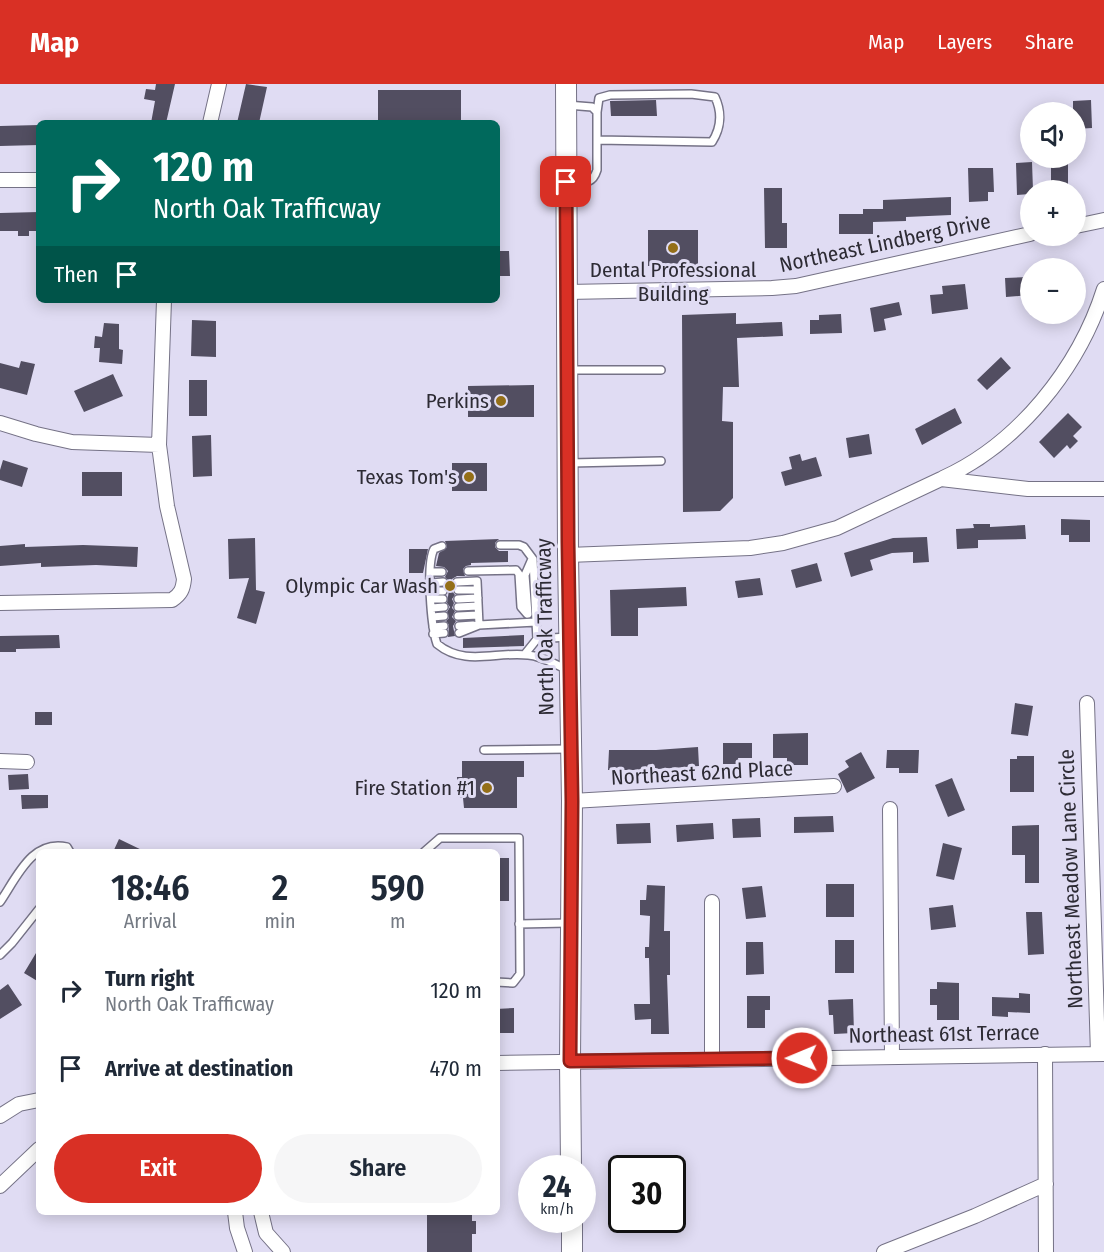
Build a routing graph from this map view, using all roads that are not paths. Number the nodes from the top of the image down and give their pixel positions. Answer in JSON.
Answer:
{"nodes":[{"id":1,"x":219,"y":84,"type":"edge"},
{"id":2,"x":566,"y":84,"type":"edge"},
{"id":3,"x":566,"y":105,"type":"junction"},
{"id":4,"x":597,"y":112,"type":"junction"},
{"id":5,"x":211,"y":120,"type":"edge"},
{"id":6,"x":597,"y":140,"type":"junction"},
{"id":7,"x":0,"y":180,"type":"edge"},
{"id":8,"x":36,"y":180,"type":"edge"},
{"id":9,"x":566,"y":182,"type":"junction"},
{"id":10,"x":1104,"y":220,"type":"edge"},
{"id":11,"x":1086,"y":224,"type":"edge"},
{"id":12,"x":1020,"y":236,"type":"edge"},
{"id":13,"x":1104,"y":290,"type":"edge"},
{"id":14,"x":567,"y":292,"type":"junction"},
{"id":15,"x":164,"y":303,"type":"edge"},
{"id":16,"x":568,"y":370,"type":"junction"},
{"id":17,"x":661,"y":370,"type":"dead end"},
{"id":18,"x":0,"y":423,"type":"edge"},
{"id":19,"x":159,"y":445,"type":"junction"},
{"id":20,"x":661,"y":461,"type":"dead end"},
{"id":21,"x":567,"y":463,"type":"junction"},
{"id":22,"x":941,"y":479,"type":"junction"},
{"id":23,"x":1104,"y":489,"type":"edge"},
{"id":24,"x":500,"y":545,"type":"dead end"},
{"id":25,"x":442,"y":546,"type":"dead end"},
{"id":26,"x":568,"y":555,"type":"junction"},
{"id":27,"x":532,"y":558,"type":"junction"},
{"id":28,"x":468,"y":571,"type":"dead end"},
{"id":29,"x":430,"y":572,"type":"junction"},
{"id":30,"x":442,"y":572,"type":"dead end"},
{"id":31,"x":457,"y":582,"type":"dead end"},
{"id":32,"x":431,"y":583,"type":"junction"},
{"id":33,"x":477,"y":590,"type":"junction"},
{"id":34,"x":431,"y":591,"type":"junction"},
{"id":35,"x":478,"y":602,"type":"junction"},
{"id":36,"x":0,"y":603,"type":"edge"},
{"id":37,"x":432,"y":603,"type":"junction"},
{"id":38,"x":443,"y":603,"type":"dead end"},
{"id":39,"x":527,"y":614,"type":"junction"},
{"id":40,"x":478,"y":615,"type":"junction"},
{"id":41,"x":444,"y":616,"type":"dead end"},
{"id":42,"x":458,"y":616,"type":"dead end"},
{"id":43,"x":432,"y":617,"type":"junction"},
{"id":44,"x":536,"y":622,"type":"junction"},
{"id":45,"x":479,"y":625,"type":"junction"},
{"id":46,"x":459,"y":629,"type":"dead end"},
{"id":47,"x":433,"y":630,"type":"junction"},
{"id":48,"x":444,"y":630,"type":"dead end"},
{"id":49,"x":569,"y":637,"type":"junction"},
{"id":50,"x":537,"y":639,"type":"junction"},
{"id":51,"x":525,"y":654,"type":"junction"},
{"id":52,"x":570,"y":671,"type":"junction"},
{"id":53,"x":1087,"y":704,"type":"dead end"},
{"id":54,"x":571,"y":749,"type":"junction"},
{"id":55,"x":484,"y":750,"type":"dead end"},
{"id":56,"x":0,"y":761,"type":"edge"},
{"id":57,"x":27,"y":762,"type":"dead end"},
{"id":58,"x":834,"y":786,"type":"dead end"},
{"id":59,"x":572,"y":801,"type":"junction"},
{"id":60,"x":890,"y":809,"type":"dead end"},
{"id":61,"x":41,"y":849,"type":"edge"},
{"id":62,"x":69,"y":849,"type":"edge"},
{"id":63,"x":425,"y":849,"type":"edge"},
{"id":64,"x":36,"y":853,"type":"edge"},
{"id":65,"x":0,"y":902,"type":"edge"},
{"id":66,"x":712,"y":902,"type":"dead end"},
{"id":67,"x":36,"y":913,"type":"edge"},
{"id":68,"x":571,"y":923,"type":"junction"},
{"id":69,"x":519,"y":924,"type":"junction"},
{"id":70,"x":0,"y":955,"type":"edge"},
{"id":71,"x":500,"y":982,"type":"edge"},
{"id":72,"x":1045,"y":1054,"type":"junction"},
{"id":73,"x":1101,"y":1054,"type":"edge"},
{"id":74,"x":892,"y":1056,"type":"junction"},
{"id":75,"x":712,"y":1059,"type":"junction"},
{"id":76,"x":570,"y":1061,"type":"junction"},
{"id":77,"x":500,"y":1063,"type":"edge"},
{"id":78,"x":36,"y":1101,"type":"edge"},
{"id":79,"x":0,"y":1116,"type":"edge"},
{"id":80,"x":36,"y":1152,"type":"edge"},
{"id":81,"x":571,"y":1155,"type":"edge"},
{"id":82,"x":1046,"y":1184,"type":"junction"},
{"id":83,"x":0,"y":1186,"type":"edge"},
{"id":84,"x":235,"y":1215,"type":"edge"},
{"id":85,"x":262,"y":1215,"type":"edge"},
{"id":86,"x":572,"y":1233,"type":"edge"},
{"id":87,"x":245,"y":1252,"type":"edge"},
{"id":88,"x":283,"y":1252,"type":"edge"},
{"id":89,"x":572,"y":1252,"type":"edge"},
{"id":90,"x":884,"y":1252,"type":"edge"},
{"id":91,"x":1046,"y":1252,"type":"edge"}],
"edges":[{"from":1,"to":5,"type":"street"},
{"from":2,"to":3,"type":"main road","name":"North Oak Trafficway"},
{"from":3,"to":4,"type":"lane"},
{"from":3,"to":9,"type":"main road","name":"North Oak Trafficway"},
{"from":4,"to":6,"type":"lane"},
{"from":4,"to":6,"type":"lane"},
{"from":6,"to":9,"type":"lane"},
{"from":7,"to":8,"type":"street"},
{"from":9,"to":14,"type":"main road","name":"North Oak Trafficway"},
{"from":10,"to":11,"type":"street"},
{"from":12,"to":14,"type":"street","name":"Northeast Lindberg Drive"},
{"from":13,"to":22,"type":"street"},
{"from":14,"to":16,"type":"main road","name":"North Oak Trafficway"},
{"from":15,"to":19,"type":"street"},
{"from":16,"to":17,"type":"lane"},
{"from":16,"to":21,"type":"main road","name":"North Oak Trafficway"},
{"from":18,"to":19,"type":"street"},
{"from":19,"to":36,"type":"street"},
{"from":20,"to":21,"type":"lane"},
{"from":21,"to":26,"type":"main road","name":"North Oak Trafficway"},
{"from":22,"to":23,"type":"street"},
{"from":22,"to":26,"type":"street"},
{"from":24,"to":27,"type":"lane"},
{"from":25,"to":29,"type":"lane"},
{"from":26,"to":49,"type":"main road","name":"North Oak Trafficway"},
{"from":27,"to":39,"type":"lane"},
{"from":27,"to":44,"type":"lane"},
{"from":28,"to":39,"type":"lane"},
{"from":29,"to":30,"type":"lane"},
{"from":29,"to":32,"type":"lane"},
{"from":31,"to":33,"type":"lane"},
{"from":32,"to":34,"type":"lane"},
{"from":32,"to":34,"type":"lane"},
{"from":33,"to":35,"type":"lane"},
{"from":33,"to":35,"type":"lane"},
{"from":34,"to":37,"type":"lane"},
{"from":35,"to":40,"type":"lane"},
{"from":37,"to":38,"type":"lane"},
{"from":37,"to":43,"type":"lane"},
{"from":39,"to":44,"type":"lane"},
{"from":40,"to":42,"type":"lane"},
{"from":40,"to":45,"type":"lane"},
{"from":41,"to":43,"type":"lane"},
{"from":43,"to":47,"type":"lane"},
{"from":44,"to":45,"type":"lane"},
{"from":44,"to":50,"type":"lane"},
{"from":45,"to":46,"type":"lane"},
{"from":47,"to":48,"type":"lane"},
{"from":47,"to":51,"type":"lane"},
{"from":49,"to":50,"type":"lane"},
{"from":49,"to":52,"type":"main road","name":"North Oak Trafficway"},
{"from":50,"to":51,"type":"lane"},
{"from":51,"to":52,"type":"lane"},
{"from":52,"to":54,"type":"main road","name":"North Oak Trafficway"},
{"from":53,"to":73,"type":"street","name":"Northeast Meadow Lane Circle"},
{"from":54,"to":55,"type":"lane"},
{"from":54,"to":59,"type":"main road","name":"North Oak Trafficway"},
{"from":56,"to":57,"type":"street"},
{"from":58,"to":59,"type":"street","name":"Northeast 62nd Place"},
{"from":59,"to":68,"type":"main road","name":"North Oak Trafficway"},
{"from":60,"to":74,"type":"street"},
{"from":61,"to":62,"type":"lane"},
{"from":63,"to":69,"type":"lane"},
{"from":64,"to":65,"type":"lane"},
{"from":66,"to":75,"type":"street"},
{"from":67,"to":70,"type":"lane"},
{"from":68,"to":69,"type":"lane"},
{"from":68,"to":76,"type":"main road","name":"North Oak Trafficway"},
{"from":69,"to":71,"type":"lane"},
{"from":72,"to":73,"type":"street","name":"Northeast 61st Terrace"},
{"from":72,"to":74,"type":"street","name":"Northeast 61st Terrace"},
{"from":72,"to":82,"type":"street"},
{"from":74,"to":75,"type":"street","name":"Northeast 61st Terrace"},
{"from":75,"to":76,"type":"street","name":"Northeast 61st Terrace"},
{"from":76,"to":77,"type":"street","name":"Northeast 61st Terrace"},
{"from":76,"to":81,"type":"main road","name":"North Oak Trafficway"},
{"from":78,"to":79,"type":"street"},
{"from":80,"to":83,"type":"street"},
{"from":82,"to":90,"type":"street"},
{"from":82,"to":91,"type":"street"},
{"from":84,"to":87,"type":"street"},
{"from":85,"to":88,"type":"street"},
{"from":86,"to":89,"type":"main road"}]}
